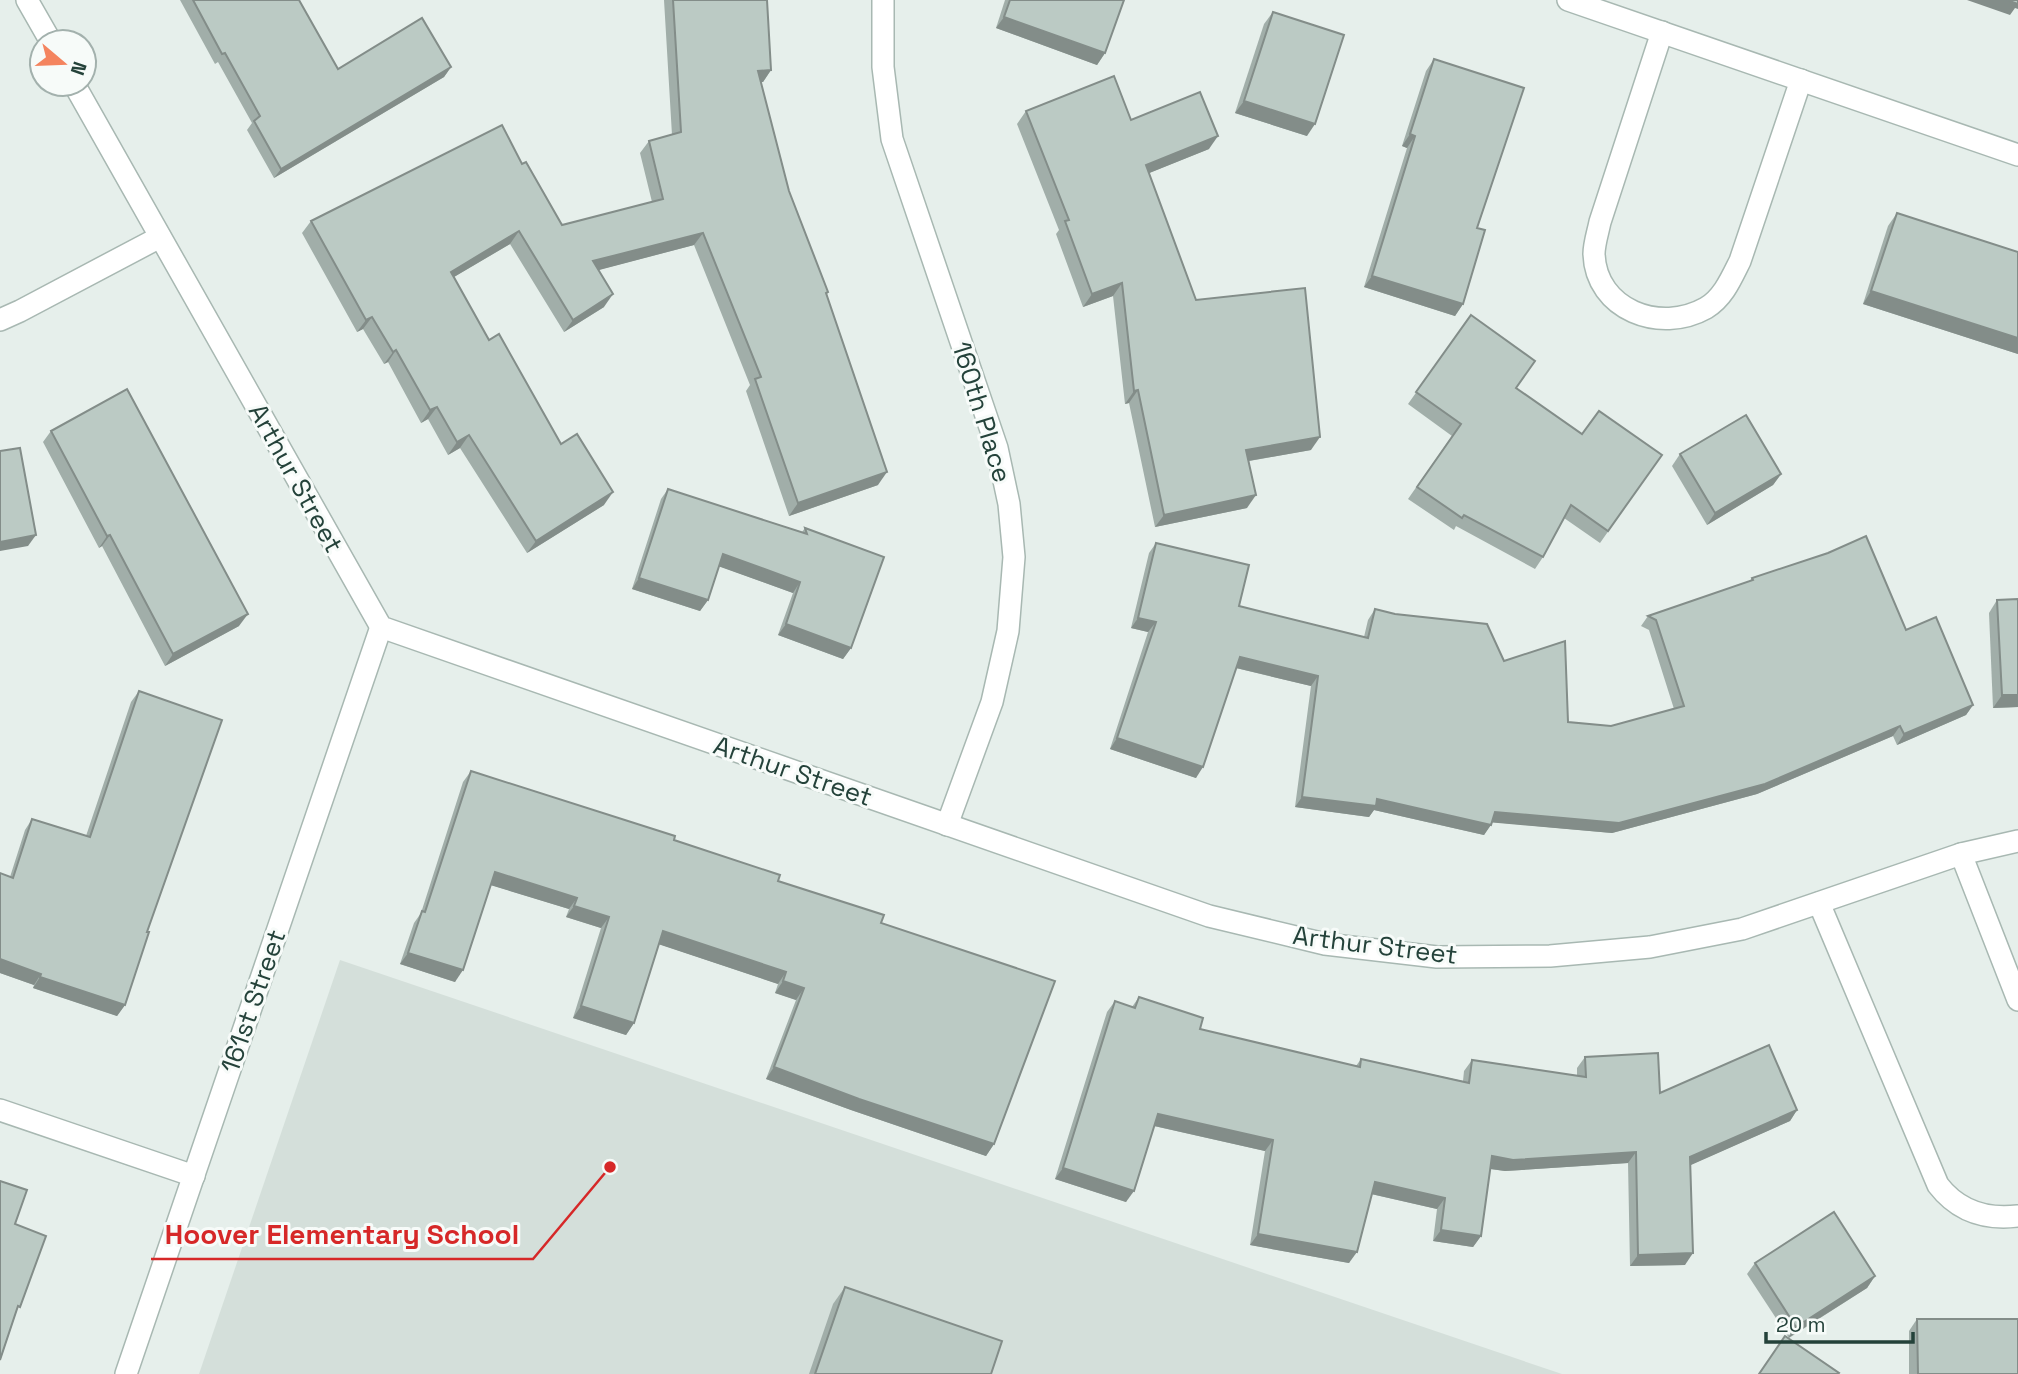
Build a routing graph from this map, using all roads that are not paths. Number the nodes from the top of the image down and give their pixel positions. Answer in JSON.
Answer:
{"nodes":[{"id":1,"x":27,"y":0,"type":"edge"},
{"id":2,"x":883,"y":0,"type":"edge"},
{"id":3,"x":1568,"y":0,"type":"edge"},
{"id":4,"x":43,"y":28,"type":"edge"},
{"id":5,"x":1662,"y":32,"type":"junction"},
{"id":6,"x":1801,"y":80,"type":"junction"},
{"id":7,"x":82,"y":98,"type":"edge"},
{"id":8,"x":2018,"y":155,"type":"edge"},
{"id":9,"x":160,"y":237,"type":"junction"},
{"id":10,"x":0,"y":320,"type":"edge"},
{"id":11,"x":381,"y":627,"type":"junction"},
{"id":12,"x":947,"y":825,"type":"junction"},
{"id":13,"x":2018,"y":841,"type":"edge"},
{"id":14,"x":1961,"y":854,"type":"junction"},
{"id":15,"x":1819,"y":903,"type":"junction"},
{"id":16,"x":2018,"y":1000,"type":"edge"},
{"id":17,"x":0,"y":1110,"type":"edge"},
{"id":18,"x":194,"y":1176,"type":"junction"},
{"id":19,"x":2018,"y":1216,"type":"edge"},
{"id":20,"x":126,"y":1374,"type":"edge"}],
"edges":[{"from":1,"to":4,"type":"street"},
{"from":2,"to":12,"type":"street","name":"160th Place"},
{"from":3,"to":5,"type":"street"},
{"from":5,"to":6,"type":"street"},
{"from":5,"to":6,"type":"street"},
{"from":6,"to":8,"type":"street"},
{"from":7,"to":9,"type":"street","name":"Arthur Street"},
{"from":9,"to":10,"type":"street"},
{"from":9,"to":11,"type":"street","name":"Arthur Street"},
{"from":11,"to":12,"type":"street","name":"Arthur Street"},
{"from":11,"to":18,"type":"street","name":"161st Street"},
{"from":12,"to":15,"type":"street","name":"Arthur Street"},
{"from":13,"to":14,"type":"street","name":"Arthur Street"},
{"from":14,"to":15,"type":"street","name":"Arthur Street"},
{"from":14,"to":16,"type":"street"},
{"from":15,"to":19,"type":"street"},
{"from":17,"to":18,"type":"street"},
{"from":18,"to":20,"type":"street","name":"161st Street"}]}
